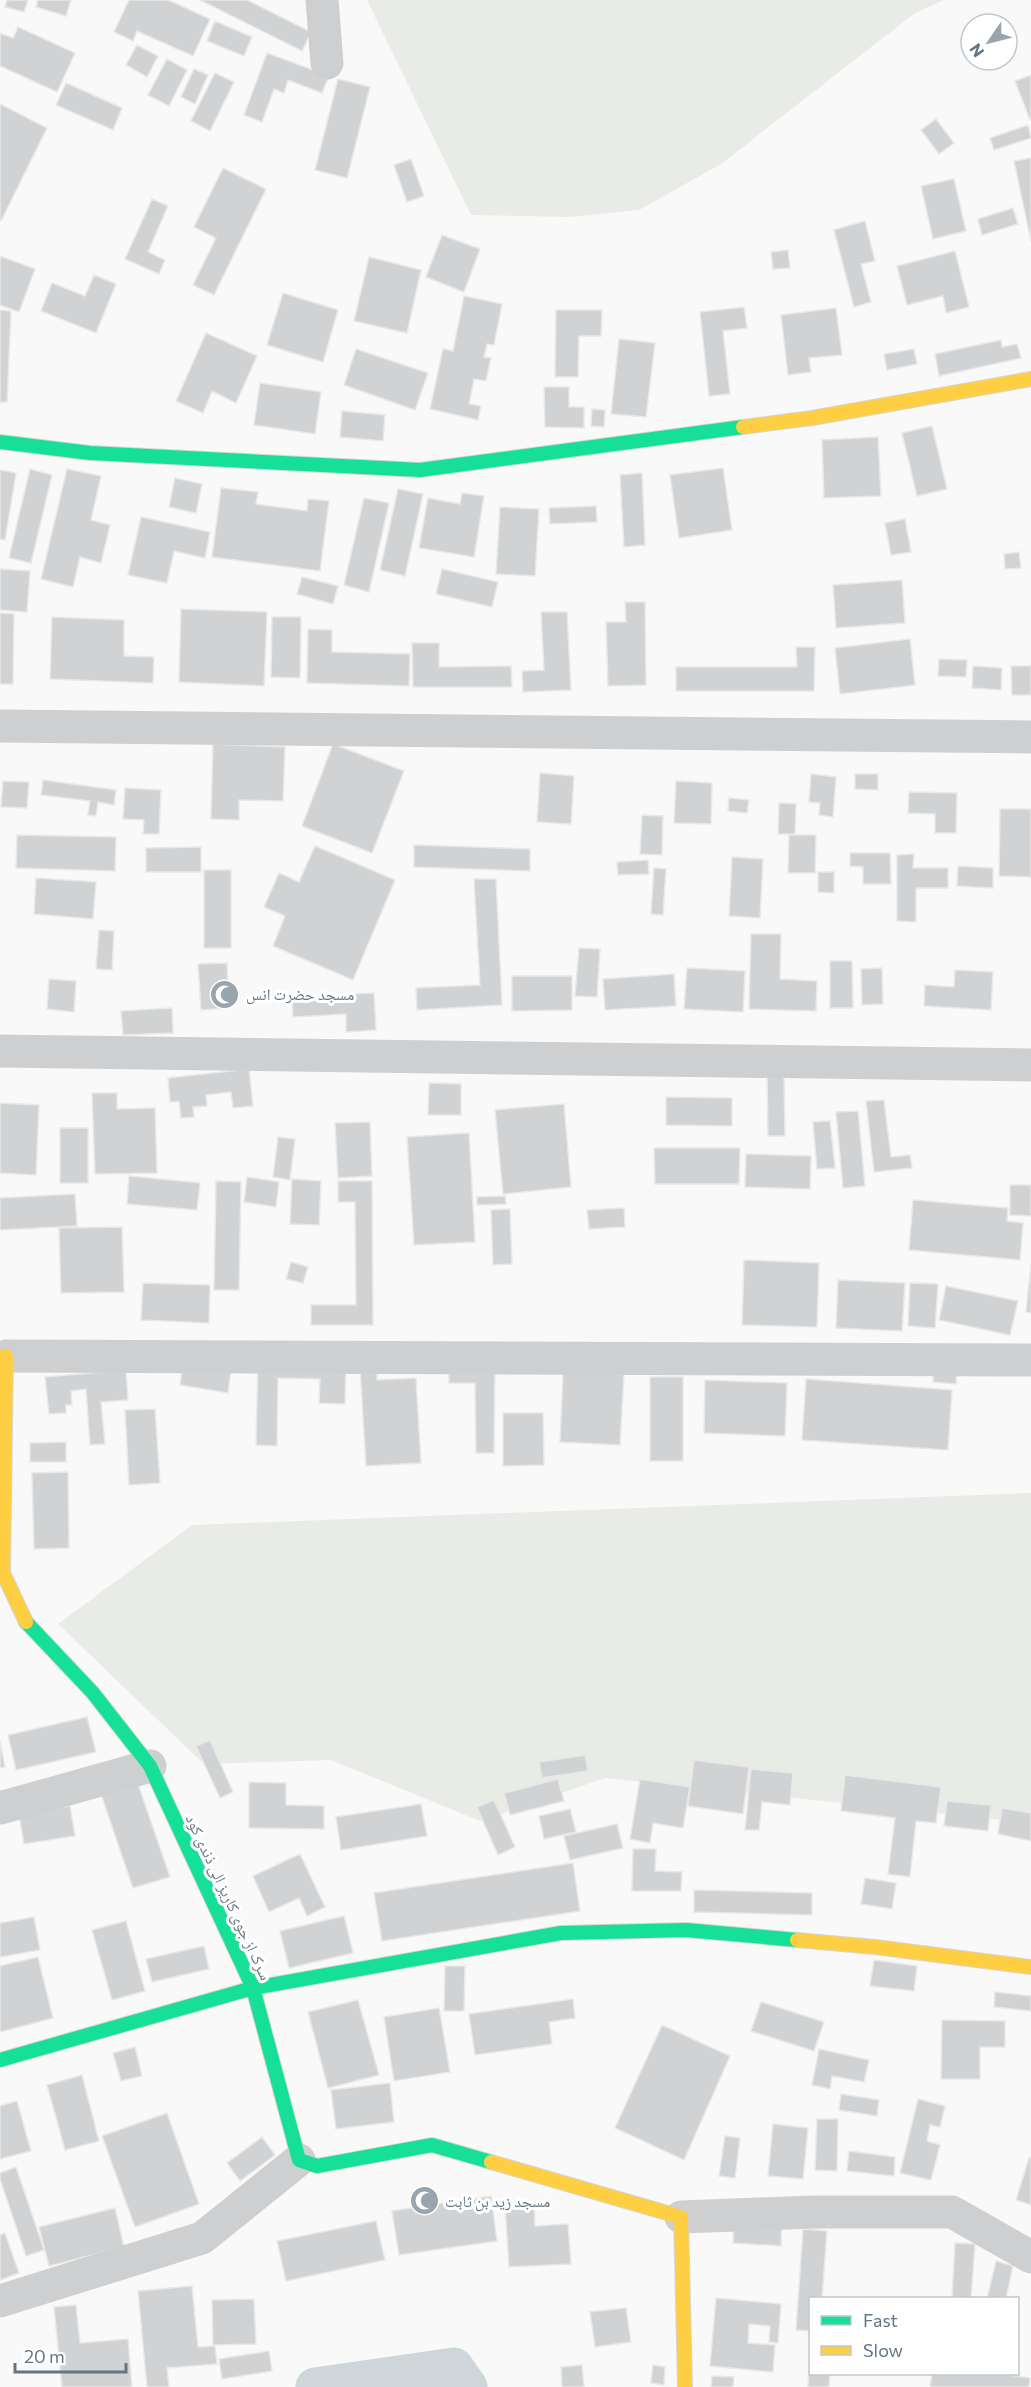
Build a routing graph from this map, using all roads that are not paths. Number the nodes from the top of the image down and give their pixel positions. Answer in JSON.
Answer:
{"nodes":[{"id":1,"x":322,"y":0,"type":"edge"},
{"id":2,"x":327,"y":63,"type":"dead end"},
{"id":3,"x":1031,"y":379,"type":"edge"},
{"id":4,"x":0,"y":442,"type":"edge"},
{"id":5,"x":0,"y":726,"type":"edge"},
{"id":6,"x":1031,"y":737,"type":"edge"},
{"id":7,"x":0,"y":1051,"type":"edge"},
{"id":8,"x":1031,"y":1065,"type":"edge"},
{"id":9,"x":3,"y":1357,"type":"edge"},
{"id":10,"x":1031,"y":1360,"type":"edge"},
{"id":11,"x":150,"y":1766,"type":"junction"},
{"id":12,"x":0,"y":1808,"type":"edge"},
{"id":13,"x":1031,"y":1967,"type":"edge"},
{"id":14,"x":253,"y":1988,"type":"junction"},
{"id":15,"x":0,"y":2060,"type":"edge"},
{"id":16,"x":299,"y":2160,"type":"junction"},
{"id":17,"x":681,"y":2217,"type":"junction"},
{"id":18,"x":1031,"y":2257,"type":"edge"},
{"id":19,"x":0,"y":2301,"type":"edge"},
{"id":20,"x":685,"y":2387,"type":"edge"}],
"edges":[{"from":1,"to":2,"type":"street"},
{"from":3,"to":4,"type":"street"},
{"from":5,"to":6,"type":"street"},
{"from":7,"to":8,"type":"street"},
{"from":9,"to":10,"type":"street"},
{"from":9,"to":11,"type":"street","name":"سرک از جوی کاریز الی ذندی کود"},
{"from":11,"to":12,"type":"street"},
{"from":11,"to":14,"type":"street","name":"سرک از جوی کاریز الی ذندی کود"},
{"from":13,"to":14,"type":"street"},
{"from":14,"to":15,"type":"street"},
{"from":14,"to":16,"type":"street","name":"سرک از جوی کاریز الی ذندی کود"},
{"from":16,"to":17,"type":"street"},
{"from":16,"to":19,"type":"street"},
{"from":17,"to":18,"type":"street"},
{"from":17,"to":20,"type":"street"}]}
